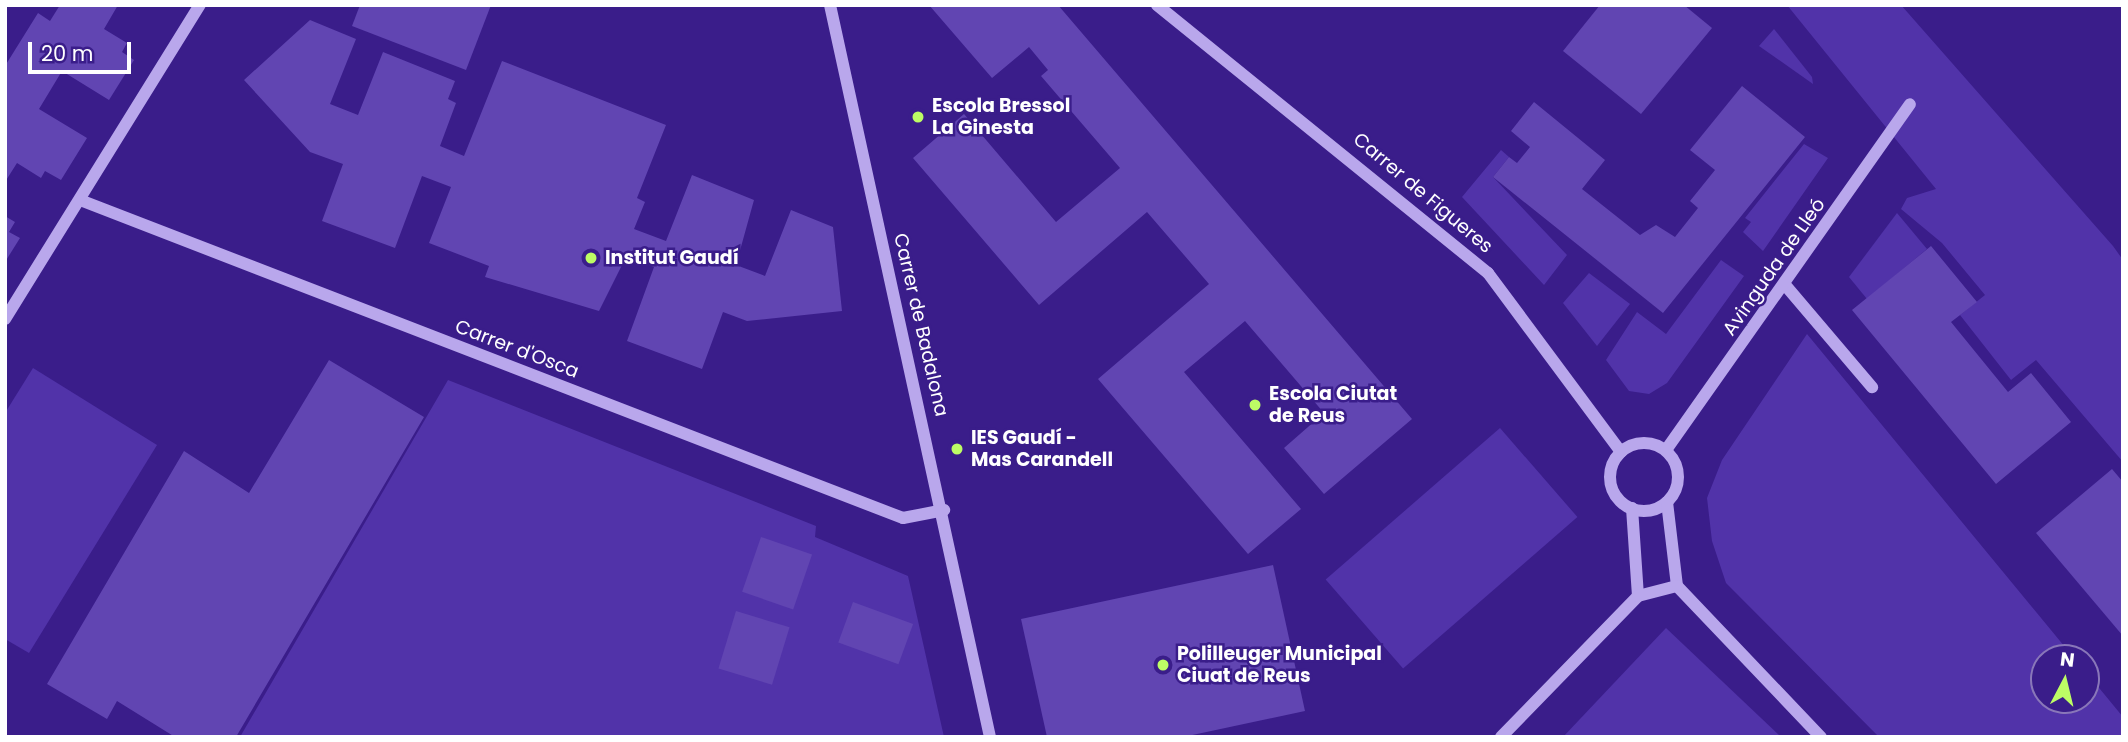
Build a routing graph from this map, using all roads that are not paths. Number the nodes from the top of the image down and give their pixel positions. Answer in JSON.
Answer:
{"nodes":[{"id":1,"x":200,"y":5,"type":"edge"},
{"id":2,"x":830,"y":5,"type":"edge"},
{"id":3,"x":1157,"y":5,"type":"edge"},
{"id":4,"x":1910,"y":104,"type":"dead end"},
{"id":5,"x":80,"y":200,"type":"junction"},
{"id":6,"x":1786,"y":286,"type":"junction"},
{"id":7,"x":5,"y":319,"type":"edge"},
{"id":8,"x":1872,"y":387,"type":"dead end"},
{"id":9,"x":1666,"y":450,"type":"junction"},
{"id":10,"x":1620,"y":452,"type":"junction"},
{"id":11,"x":1667,"y":502,"type":"junction"},
{"id":12,"x":1632,"y":508,"type":"junction"},
{"id":13,"x":944,"y":510,"type":"junction"},
{"id":14,"x":1676,"y":586,"type":"junction"},
{"id":15,"x":1638,"y":596,"type":"junction"},
{"id":16,"x":990,"y":737,"type":"edge"},
{"id":17,"x":1501,"y":737,"type":"edge"},
{"id":18,"x":1821,"y":737,"type":"edge"}],
"edges":[{"from":1,"to":5,"type":"street"},
{"from":2,"to":13,"type":"street","name":"Carrer de Badalona"},
{"from":3,"to":10,"type":"street","name":"Carrer de Figueres"},
{"from":4,"to":6,"type":"street","name":"Avinguda de Lleó"},
{"from":5,"to":7,"type":"street"},
{"from":5,"to":13,"type":"street","name":"Carrer d'Osca"},
{"from":6,"to":8,"type":"street"},
{"from":6,"to":9,"type":"street","name":"Avinguda de Lleó"},
{"from":9,"to":10,"type":"street"},
{"from":9,"to":11,"type":"street"},
{"from":10,"to":12,"type":"street"},
{"from":11,"to":12,"type":"street"},
{"from":11,"to":14,"type":"street"},
{"from":12,"to":15,"type":"street"},
{"from":13,"to":16,"type":"street","name":"Carrer de Badalona"},
{"from":14,"to":15,"type":"street"},
{"from":14,"to":18,"type":"street"},
{"from":15,"to":17,"type":"street"}]}
